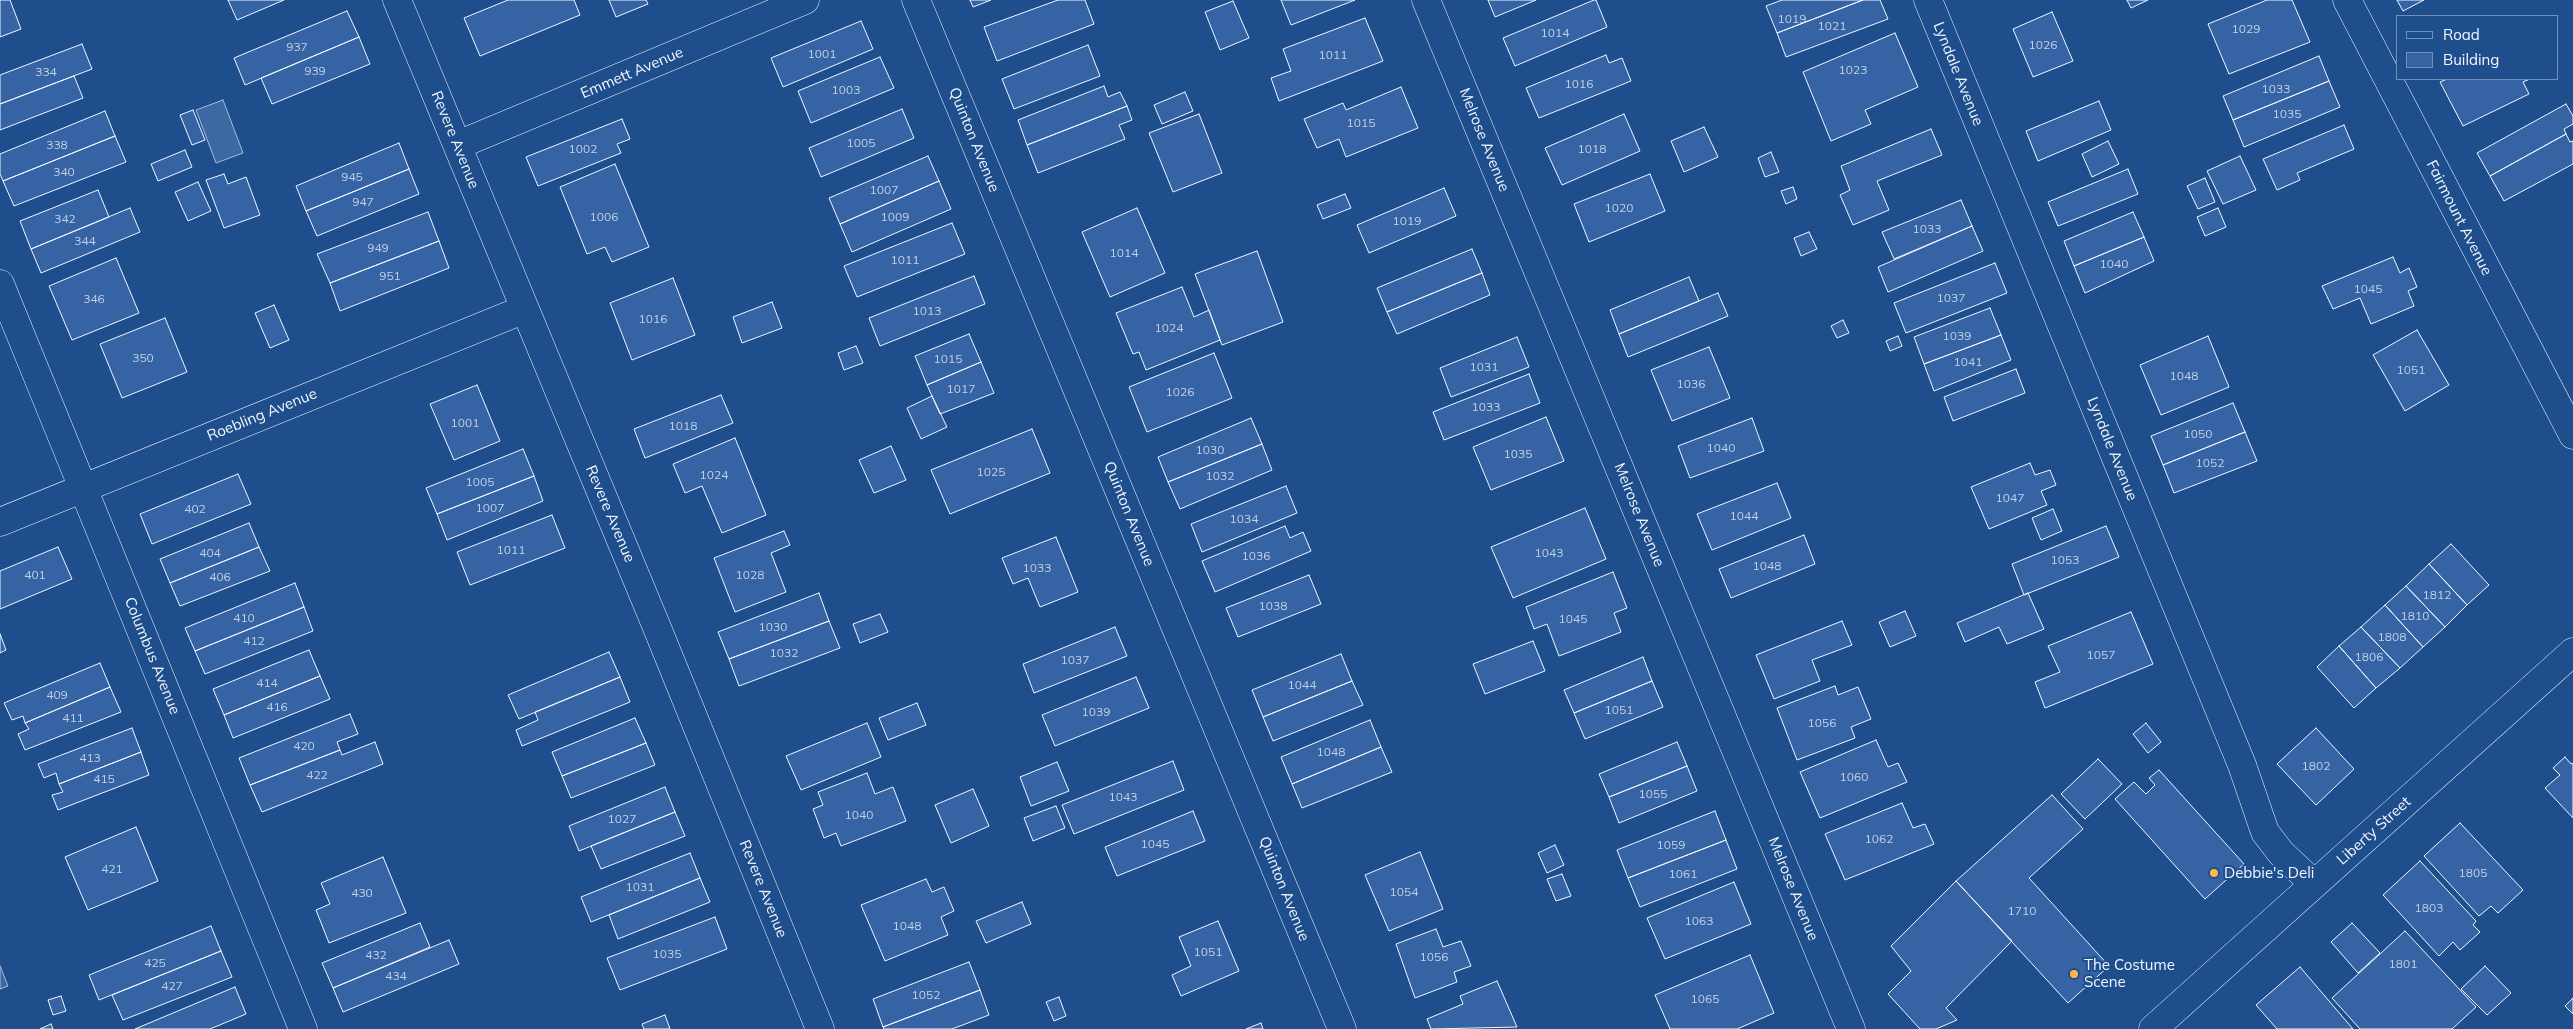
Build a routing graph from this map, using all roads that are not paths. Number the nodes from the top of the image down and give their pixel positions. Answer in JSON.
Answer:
{"nodes":[{"id":1,"x":397,"y":0,"type":"edge"},
{"id":2,"x":805,"y":0,"type":"edge"},
{"id":3,"x":916,"y":0,"type":"edge"},
{"id":4,"x":1426,"y":0,"type":"edge"},
{"id":5,"x":1928,"y":0,"type":"edge"},
{"id":6,"x":2347,"y":0,"type":"edge"},
{"id":7,"x":458,"y":145,"type":"junction"},
{"id":8,"x":0,"y":284,"type":"edge"},
{"id":9,"x":524,"y":309,"type":"junction"},
{"id":10,"x":2573,"y":436,"type":"edge"},
{"id":11,"x":83,"y":488,"type":"junction"},
{"id":12,"x":0,"y":522,"type":"edge"},
{"id":13,"x":2573,"y":652,"type":"edge"},
{"id":14,"x":2314,"y":884,"type":"junction"},
{"id":15,"x":303,"y":1029,"type":"edge"},
{"id":16,"x":820,"y":1029,"type":"edge"},
{"id":17,"x":1342,"y":1029,"type":"edge"},
{"id":18,"x":1851,"y":1029,"type":"edge"},
{"id":19,"x":2153,"y":1029,"type":"edge"}],
"edges":[{"from":1,"to":7,"type":"street","name":"Revere Avenue"},
{"from":2,"to":7,"type":"street","name":"Emmett Avenue"},
{"from":3,"to":17,"type":"street","name":"Quinton Avenue"},
{"from":4,"to":18,"type":"street","name":"Melrose Avenue"},
{"from":5,"to":14,"type":"street","name":"Lyndale Avenue"},
{"from":6,"to":10,"type":"street","name":"Fairmount Avenue"},
{"from":7,"to":9,"type":"street","name":"Revere Avenue"},
{"from":8,"to":11,"type":"street","name":"Columbus Avenue"},
{"from":9,"to":11,"type":"street","name":"Roebling Avenue"},
{"from":9,"to":16,"type":"street","name":"Revere Avenue"},
{"from":11,"to":12,"type":"street","name":"Roebling Avenue"},
{"from":11,"to":15,"type":"street","name":"Columbus Avenue"},
{"from":13,"to":14,"type":"street","name":"Liberty Street"},
{"from":14,"to":19,"type":"street","name":"Liberty Street"}]}
